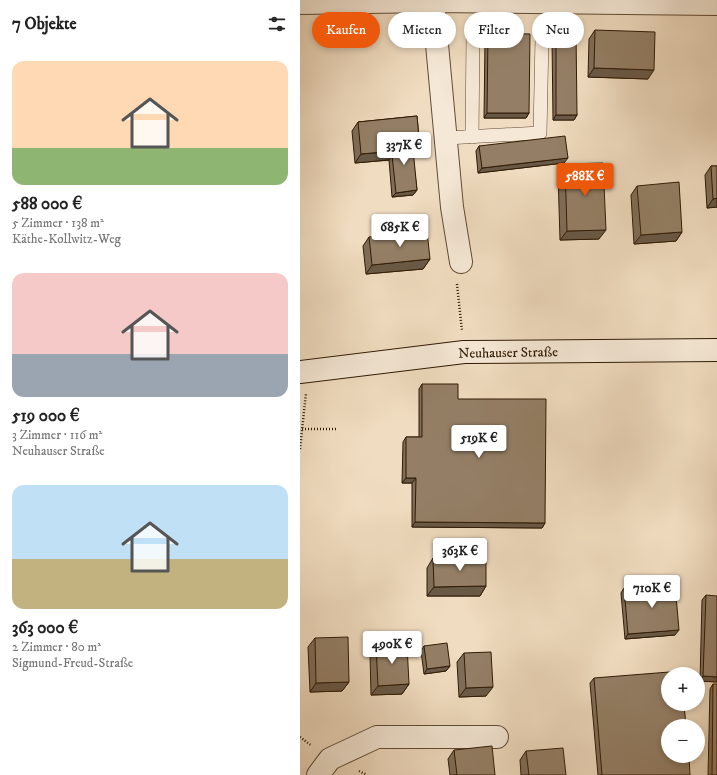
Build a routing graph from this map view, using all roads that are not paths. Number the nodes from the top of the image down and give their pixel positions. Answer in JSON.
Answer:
{"nodes":[{"id":1,"x":433,"y":1,"type":"edge"},
{"id":2,"x":300,"y":3,"type":"edge"},
{"id":3,"x":717,"y":4,"type":"edge"},
{"id":4,"x":473,"y":48,"type":"edge"},
{"id":5,"x":542,"y":48,"type":"edge"},
{"id":6,"x":472,"y":136,"type":"junction"},
{"id":7,"x":446,"y":138,"type":"junction"},
{"id":8,"x":461,"y":262,"type":"road end"},
{"id":9,"x":717,"y":350,"type":"edge"},
{"id":10,"x":304,"y":372,"type":"edge"},
{"id":11,"x":497,"y":737,"type":"dead end"},
{"id":12,"x":318,"y":775,"type":"edge"}],
"edges":[{"from":1,"to":2,"type":"street"},
{"from":1,"to":3,"type":"street"},
{"from":1,"to":7,"type":"street"},
{"from":4,"to":6,"type":"lane"},
{"from":5,"to":6,"type":"lane"},
{"from":6,"to":7,"type":"lane"},
{"from":7,"to":8,"type":"street"},
{"from":9,"to":10,"type":"street","name":"Neuhauser Straße"},
{"from":11,"to":12,"type":"street"}]}
